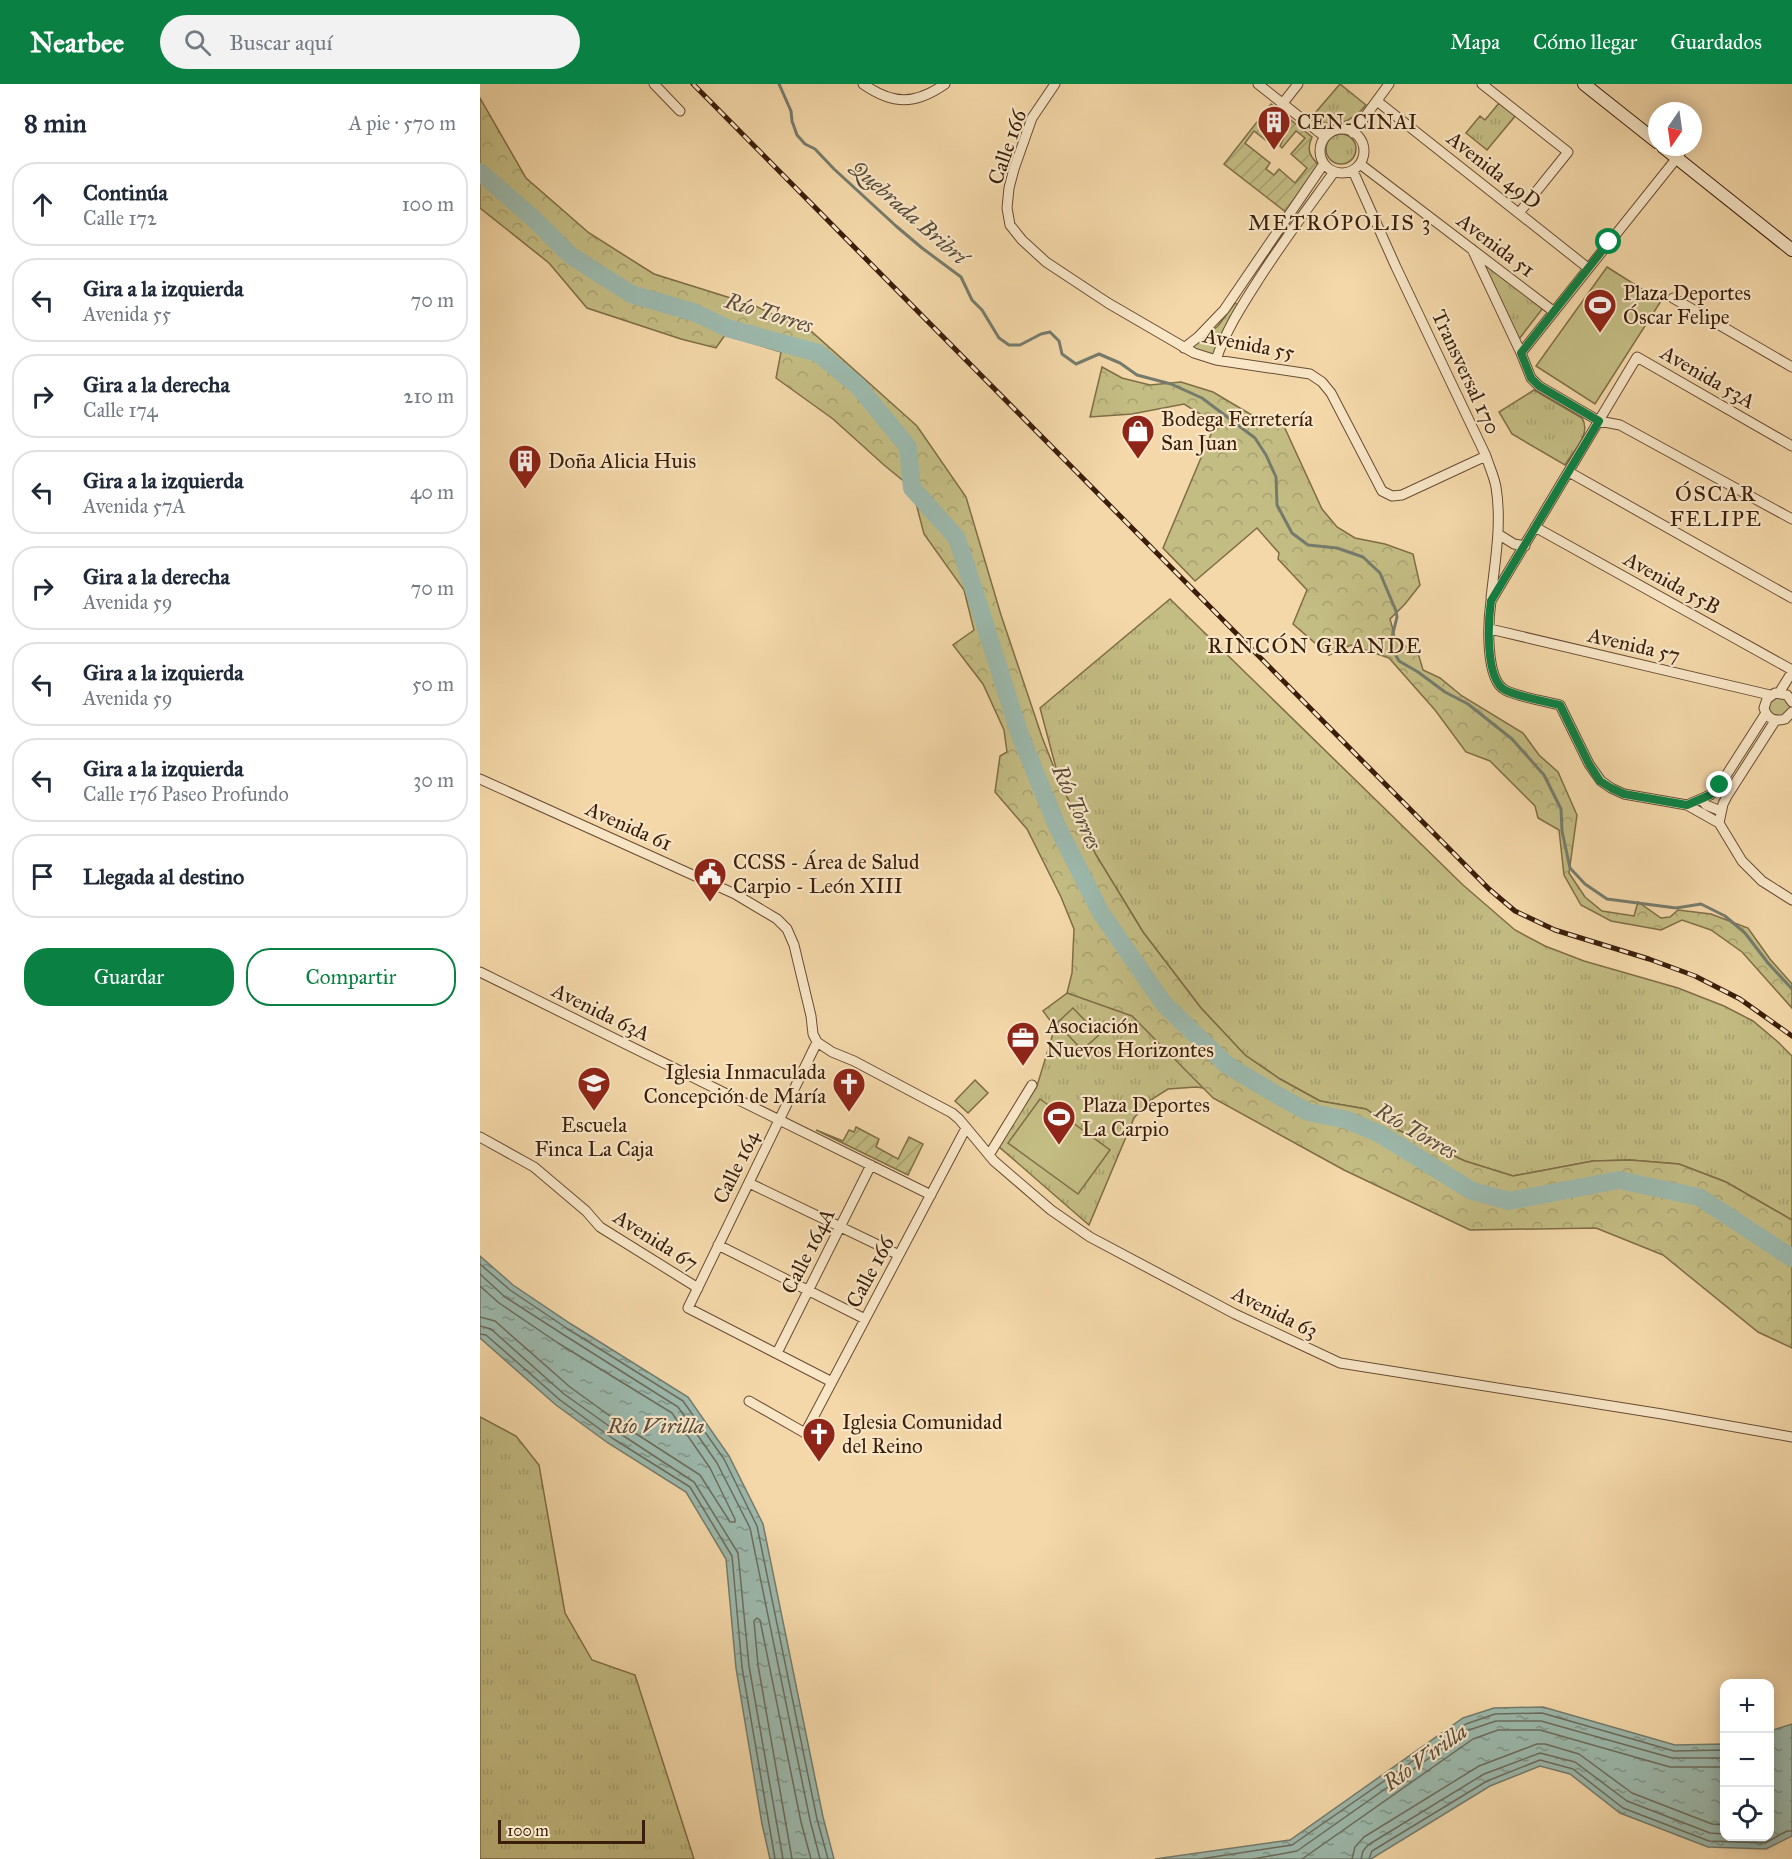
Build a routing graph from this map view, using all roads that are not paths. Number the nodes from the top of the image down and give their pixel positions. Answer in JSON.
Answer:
{"nodes":[{"id":1,"x":654,"y":84,"type":"edge"},
{"id":2,"x":863,"y":84,"type":"edge"},
{"id":3,"x":945,"y":84,"type":"edge"},
{"id":4,"x":1055,"y":84,"type":"edge"},
{"id":5,"x":1258,"y":84,"type":"edge"},
{"id":6,"x":1298,"y":84,"type":"edge"},
{"id":7,"x":1389,"y":84,"type":"edge"},
{"id":8,"x":1482,"y":84,"type":"edge"},
{"id":9,"x":1584,"y":84,"type":"edge"},
{"id":10,"x":1592,"y":84,"type":"edge"},
{"id":11,"x":1377,"y":101,"type":"junction"},
{"id":12,"x":1282,"y":103,"type":"junction"},
{"id":13,"x":680,"y":111,"type":"dead end"},
{"id":14,"x":1648,"y":129,"type":"edge"},
{"id":15,"x":1353,"y":133,"type":"junction"},
{"id":16,"x":1648,"y":135,"type":"edge"},
{"id":17,"x":1325,"y":137,"type":"junction"},
{"id":18,"x":1674,"y":156,"type":"edge"},
{"id":19,"x":1680,"y":156,"type":"edge"},
{"id":20,"x":1680,"y":156,"type":"edge"},
{"id":21,"x":1323,"y":165,"type":"junction"},
{"id":22,"x":1356,"y":167,"type":"junction"},
{"id":23,"x":1334,"y":172,"type":"junction"},
{"id":24,"x":1520,"y":213,"type":"junction"},
{"id":25,"x":1010,"y":225,"type":"joint"},
{"id":26,"x":1792,"y":244,"type":"edge"},
{"id":27,"x":1472,"y":249,"type":"junction"},
{"id":28,"x":1792,"y":250,"type":"edge"},
{"id":29,"x":1588,"y":268,"type":"junction"},
{"id":30,"x":1673,"y":298,"type":"dead end"},
{"id":31,"x":1553,"y":311,"type":"junction"},
{"id":32,"x":1184,"y":348,"type":"junction"},
{"id":33,"x":1521,"y":353,"type":"junction"},
{"id":34,"x":1216,"y":360,"type":"junction"},
{"id":35,"x":1792,"y":367,"type":"edge"},
{"id":36,"x":1599,"y":421,"type":"junction"},
{"id":37,"x":1792,"y":446,"type":"edge"},
{"id":38,"x":1486,"y":456,"type":"junction"},
{"id":39,"x":1569,"y":472,"type":"junction"},
{"id":40,"x":1792,"y":519,"type":"edge"},
{"id":41,"x":1535,"y":527,"type":"junction"},
{"id":42,"x":1498,"y":534,"type":"junction"},
{"id":43,"x":1525,"y":546,"type":"junction"},
{"id":44,"x":1792,"y":598,"type":"edge"},
{"id":45,"x":1491,"y":601,"type":"junction"},
{"id":46,"x":1490,"y":629,"type":"junction"},
{"id":47,"x":1792,"y":671,"type":"edge"},
{"id":48,"x":1775,"y":694,"type":"junction"},
{"id":49,"x":1791,"y":698,"type":"edge"},
{"id":50,"x":1766,"y":713,"type":"junction"},
{"id":51,"x":1791,"y":718,"type":"edge"},
{"id":52,"x":1775,"y":720,"type":"junction"},
{"id":53,"x":480,"y":778,"type":"edge"},
{"id":54,"x":1701,"y":800,"type":"junction"},
{"id":55,"x":1687,"y":805,"type":"junction"},
{"id":56,"x":1721,"y":811,"type":"junction"},
{"id":57,"x":1719,"y":823,"type":"junction"},
{"id":58,"x":1792,"y":900,"type":"edge"},
{"id":59,"x":480,"y":972,"type":"edge"},
{"id":60,"x":817,"y":1042,"type":"junction"},
{"id":61,"x":1032,"y":1085,"type":"dead end"},
{"id":62,"x":780,"y":1119,"type":"junction"},
{"id":63,"x":966,"y":1128,"type":"junction"},
{"id":64,"x":480,"y":1137,"type":"edge"},
{"id":65,"x":989,"y":1155,"type":"junction"},
{"id":66,"x":871,"y":1165,"type":"junction"},
{"id":67,"x":748,"y":1183,"type":"junction"},
{"id":68,"x":931,"y":1195,"type":"junction"},
{"id":69,"x":841,"y":1226,"type":"junction"},
{"id":70,"x":718,"y":1245,"type":"junction"},
{"id":71,"x":899,"y":1255,"type":"junction"},
{"id":72,"x":698,"y":1287,"type":"junction"},
{"id":73,"x":809,"y":1289,"type":"junction"},
{"id":74,"x":865,"y":1319,"type":"junction"},
{"id":75,"x":777,"y":1353,"type":"junction"},
{"id":76,"x":832,"y":1382,"type":"junction"},
{"id":77,"x":749,"y":1401,"type":"dead end"},
{"id":78,"x":1792,"y":1437,"type":"edge"}],
"edges":[{"from":1,"to":13,"type":"street"},
{"from":2,"to":3,"type":"street"},
{"from":4,"to":25,"type":"street","name":"Calle 166"},
{"from":5,"to":12,"type":"street"},
{"from":6,"to":12,"type":"street"},
{"from":7,"to":11,"type":"street"},
{"from":8,"to":24,"type":"street"},
{"from":9,"to":16,"type":"main road"},
{"from":10,"to":14,"type":"main road"},
{"from":11,"to":15,"type":"street"},
{"from":11,"to":24,"type":"street","name":"Avenida 49D"},
{"from":12,"to":17,"type":"street"},
{"from":15,"to":17,"type":"street"},
{"from":15,"to":22,"type":"street"},
{"from":17,"to":21,"type":"street"},
{"from":18,"to":29,"type":"street"},
{"from":19,"to":26,"type":"main road"},
{"from":20,"to":28,"type":"main road"},
{"from":21,"to":23,"type":"street"},
{"from":21,"to":32,"type":"street"},
{"from":22,"to":23,"type":"street"},
{"from":22,"to":27,"type":"street","name":"Avenida 51"},
{"from":22,"to":38,"type":"street","name":"Transversal 170"},
{"from":23,"to":34,"type":"street"},
{"from":24,"to":29,"type":"street","name":"Avenida 49D"},
{"from":25,"to":32,"type":"street","name":"Avenida 55"},
{"from":27,"to":31,"type":"street","name":"Avenida 51"},
{"from":27,"to":33,"type":"street"},
{"from":29,"to":31,"type":"street"},
{"from":30,"to":35,"type":"street"},
{"from":31,"to":33,"type":"street"},
{"from":32,"to":34,"type":"street","name":"Avenida 55"},
{"from":33,"to":36,"type":"street"},
{"from":34,"to":38,"type":"street","name":"Avenida 55"},
{"from":36,"to":37,"type":"street","name":"Avenida 53A"},
{"from":36,"to":39,"type":"street"},
{"from":36,"to":40,"type":"street"},
{"from":38,"to":42,"type":"street","name":"Transversal 170"},
{"from":39,"to":41,"type":"street"},
{"from":39,"to":44,"type":"street"},
{"from":41,"to":43,"type":"street"},
{"from":41,"to":47,"type":"street","name":"Avenida 55B"},
{"from":42,"to":43,"type":"street"},
{"from":42,"to":45,"type":"street","name":"Transversal 170"},
{"from":43,"to":45,"type":"street"},
{"from":45,"to":46,"type":"street","name":"Transversal 170"},
{"from":46,"to":48,"type":"street","name":"Avenida 57"},
{"from":46,"to":55,"type":"street","name":"Transversal 170"},
{"from":47,"to":48,"type":"street"},
{"from":48,"to":49,"type":"street","name":"Avenida 57"},
{"from":48,"to":50,"type":"street"},
{"from":50,"to":52,"type":"street"},
{"from":50,"to":54,"type":"street"},
{"from":51,"to":52,"type":"street"},
{"from":52,"to":56,"type":"street"},
{"from":53,"to":60,"type":"street","name":"Avenida 61"},
{"from":54,"to":55,"type":"street"},
{"from":54,"to":56,"type":"street"},
{"from":55,"to":57,"type":"street"},
{"from":56,"to":57,"type":"street"},
{"from":57,"to":58,"type":"street"},
{"from":59,"to":62,"type":"street","name":"Avenida 63A"},
{"from":60,"to":62,"type":"street","name":"Calle 164"},
{"from":60,"to":63,"type":"street","name":"Avenida 63"},
{"from":61,"to":65,"type":"street"},
{"from":62,"to":66,"type":"street","name":"Avenida 63A"},
{"from":62,"to":67,"type":"street","name":"Calle 164"},
{"from":63,"to":65,"type":"street","name":"Avenida 63"},
{"from":63,"to":68,"type":"street","name":"Calle 166"},
{"from":64,"to":72,"type":"street","name":"Avenida 67"},
{"from":65,"to":78,"type":"street","name":"Avenida 63"},
{"from":66,"to":68,"type":"street","name":"Avenida 63A"},
{"from":66,"to":69,"type":"street","name":"Calle 164A"},
{"from":67,"to":69,"type":"street"},
{"from":67,"to":70,"type":"street","name":"Calle 164"},
{"from":68,"to":71,"type":"street","name":"Calle 166"},
{"from":69,"to":71,"type":"street"},
{"from":69,"to":73,"type":"street","name":"Calle 164A"},
{"from":70,"to":72,"type":"street","name":"Calle 164"},
{"from":70,"to":73,"type":"street"},
{"from":71,"to":74,"type":"street","name":"Calle 166"},
{"from":72,"to":75,"type":"street","name":"Calle 164"},
{"from":73,"to":74,"type":"street"},
{"from":73,"to":75,"type":"street","name":"Calle 164A"},
{"from":74,"to":76,"type":"street","name":"Calle 166"},
{"from":75,"to":76,"type":"street"},
{"from":76,"to":77,"type":"street","name":"Calle 166"}]}
